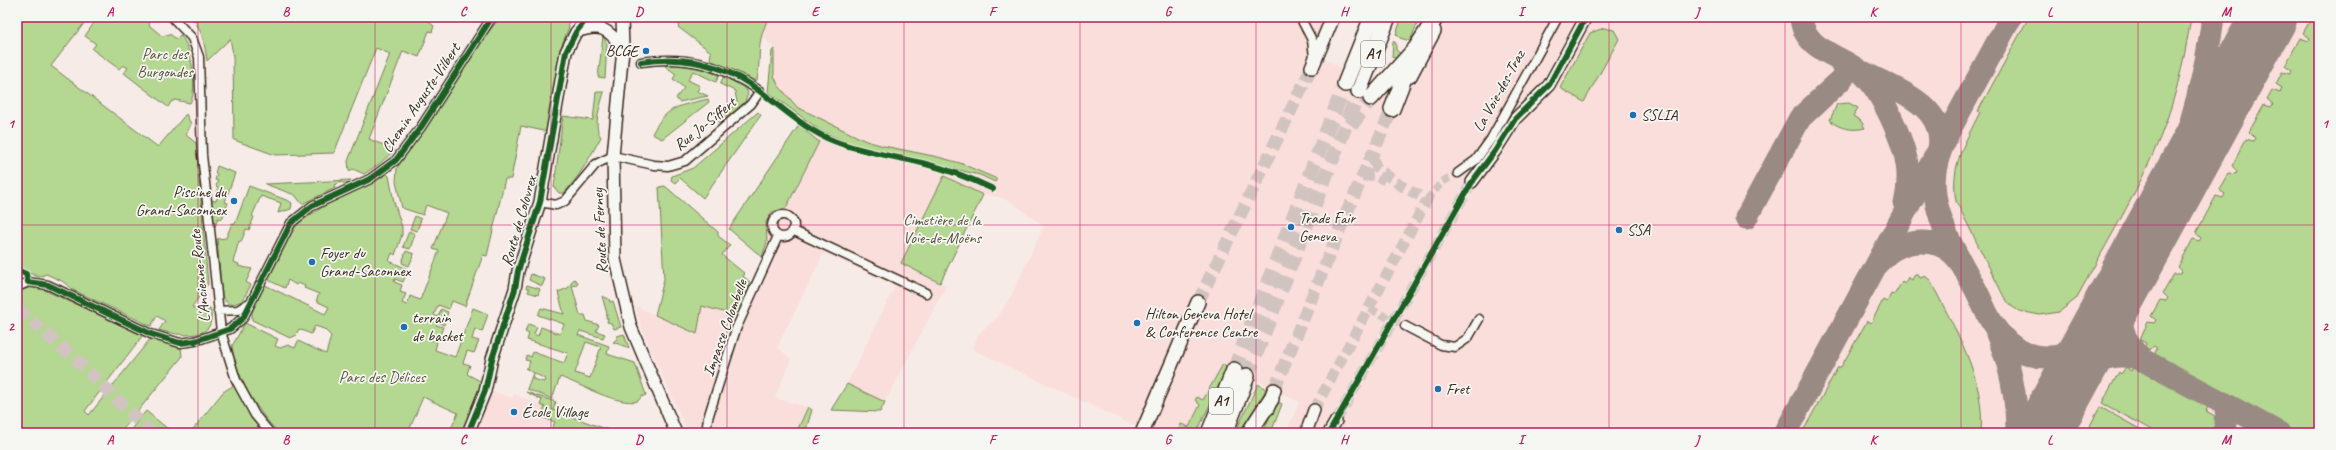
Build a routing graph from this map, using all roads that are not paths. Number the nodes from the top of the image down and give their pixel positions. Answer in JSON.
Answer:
{"nodes":[{"id":1,"x":172,"y":17,"type":"edge"},
{"id":2,"x":492,"y":17,"type":"edge"},
{"id":3,"x":588,"y":17,"type":"edge"},
{"id":4,"x":622,"y":17,"type":"edge"},
{"id":5,"x":1300,"y":17,"type":"edge"},
{"id":6,"x":1333,"y":17,"type":"edge"},
{"id":7,"x":1372,"y":17,"type":"edge"},
{"id":8,"x":1388,"y":17,"type":"edge"},
{"id":9,"x":1426,"y":17,"type":"edge"},
{"id":10,"x":1436,"y":17,"type":"edge"},
{"id":11,"x":1440,"y":17,"type":"edge"},
{"id":12,"x":1558,"y":17,"type":"edge"},
{"id":13,"x":1586,"y":17,"type":"edge"},
{"id":14,"x":576,"y":32,"type":"junction"},
{"id":15,"x":1416,"y":48,"type":"junction"},
{"id":16,"x":623,"y":49,"type":"junction"},
{"id":17,"x":641,"y":62,"type":"dead end"},
{"id":18,"x":1313,"y":64,"type":"joint"},
{"id":19,"x":1358,"y":91,"type":"junction"},
{"id":20,"x":1392,"y":109,"type":"joint"},
{"id":21,"x":613,"y":156,"type":"junction"},
{"id":22,"x":1458,"y":173,"type":"tunnel mouth"},
{"id":23,"x":1472,"y":182,"type":"tunnel mouth"},
{"id":24,"x":540,"y":202,"type":"junction"},
{"id":25,"x":792,"y":230,"type":"junction"},
{"id":26,"x":778,"y":236,"type":"junction"},
{"id":27,"x":17,"y":287,"type":"edge"},
{"id":28,"x":926,"y":293,"type":"dead end"},
{"id":29,"x":253,"y":300,"type":"junction"},
{"id":30,"x":1198,"y":302,"type":"tunnel mouth"},
{"id":31,"x":218,"y":311,"type":"junction"},
{"id":32,"x":1479,"y":319,"type":"dead end"},
{"id":33,"x":1405,"y":326,"type":"tunnel mouth"},
{"id":34,"x":221,"y":332,"type":"junction"},
{"id":35,"x":1272,"y":394,"type":"joint"},
{"id":36,"x":1314,"y":410,"type":"tunnel mouth"},
{"id":37,"x":1336,"y":421,"type":"tunnel mouth"},
{"id":38,"x":262,"y":430,"type":"edge"},
{"id":39,"x":1143,"y":431,"type":"edge"},
{"id":40,"x":270,"y":433,"type":"edge"},
{"id":41,"x":468,"y":433,"type":"edge"},
{"id":42,"x":676,"y":433,"type":"edge"},
{"id":43,"x":706,"y":433,"type":"edge"},
{"id":44,"x":1209,"y":433,"type":"edge"},
{"id":45,"x":1225,"y":433,"type":"edge"},
{"id":46,"x":1249,"y":433,"type":"edge"},
{"id":47,"x":1258,"y":433,"type":"edge"},
{"id":48,"x":1306,"y":433,"type":"edge"},
{"id":49,"x":1329,"y":433,"type":"edge"}],
"edges":[{"from":1,"to":31,"type":"street","name":"L'Ancienne-Route"},
{"from":2,"to":29,"type":"street","name":"Chemin Auguste-Vilbert"},
{"from":3,"to":14,"type":"street","name":"Route de Colovrex"},
{"from":4,"to":16,"type":"street","name":"Route de Ferney"},
{"from":5,"to":18,"type":"street"},
{"from":6,"to":18,"type":"main road"},
{"from":7,"to":19,"type":"highway","number":"A1"},
{"from":8,"to":19,"type":"highway","number":"A1"},
{"from":9,"to":15,"type":"highway"},
{"from":10,"to":15,"type":"highway"},
{"from":11,"to":20,"type":"main road"},
{"from":12,"to":22,"type":"street","name":"La Voie-des-Traz"},
{"from":13,"to":23,"type":"street"},
{"from":14,"to":16,"type":"street"},
{"from":14,"to":24,"type":"street","name":"Route de Colovrex"},
{"from":15,"to":19,"type":"highway"},
{"from":15,"to":20,"type":"highway"},
{"from":16,"to":21,"type":"street","name":"Route de Ferney"},
{"from":17,"to":21,"type":"street","name":"Rue Jo-Siffert"},
{"from":21,"to":24,"type":"street"},
{"from":21,"to":42,"type":"street","name":"Route de Ferney"},
{"from":24,"to":41,"type":"street","name":"Route de Colovrex"},
{"from":25,"to":26,"type":"street"},
{"from":25,"to":26,"type":"street"},
{"from":25,"to":28,"type":"street"},
{"from":26,"to":43,"type":"street","name":"Impasse Colombelle"},
{"from":27,"to":34,"type":"street","name":"Chemin Auguste-Vilbert"},
{"from":29,"to":31,"type":"street"},
{"from":29,"to":34,"type":"street","name":"Chemin Auguste-Vilbert"},
{"from":30,"to":39,"type":"main road"},
{"from":31,"to":34,"type":"street","name":"L'Ancienne-Route"},
{"from":32,"to":33,"type":"street"},
{"from":34,"to":38,"type":"street","name":"L'Ancienne-Route"},
{"from":35,"to":46,"type":"highway"},
{"from":35,"to":47,"type":"main road"},
{"from":36,"to":48,"type":"street"},
{"from":37,"to":49,"type":"street"},
{"from":38,"to":40,"type":"street","name":"L'Ancienne-Route"},
{"from":44,"to":45,"type":"highway","number":"A1"}]}
